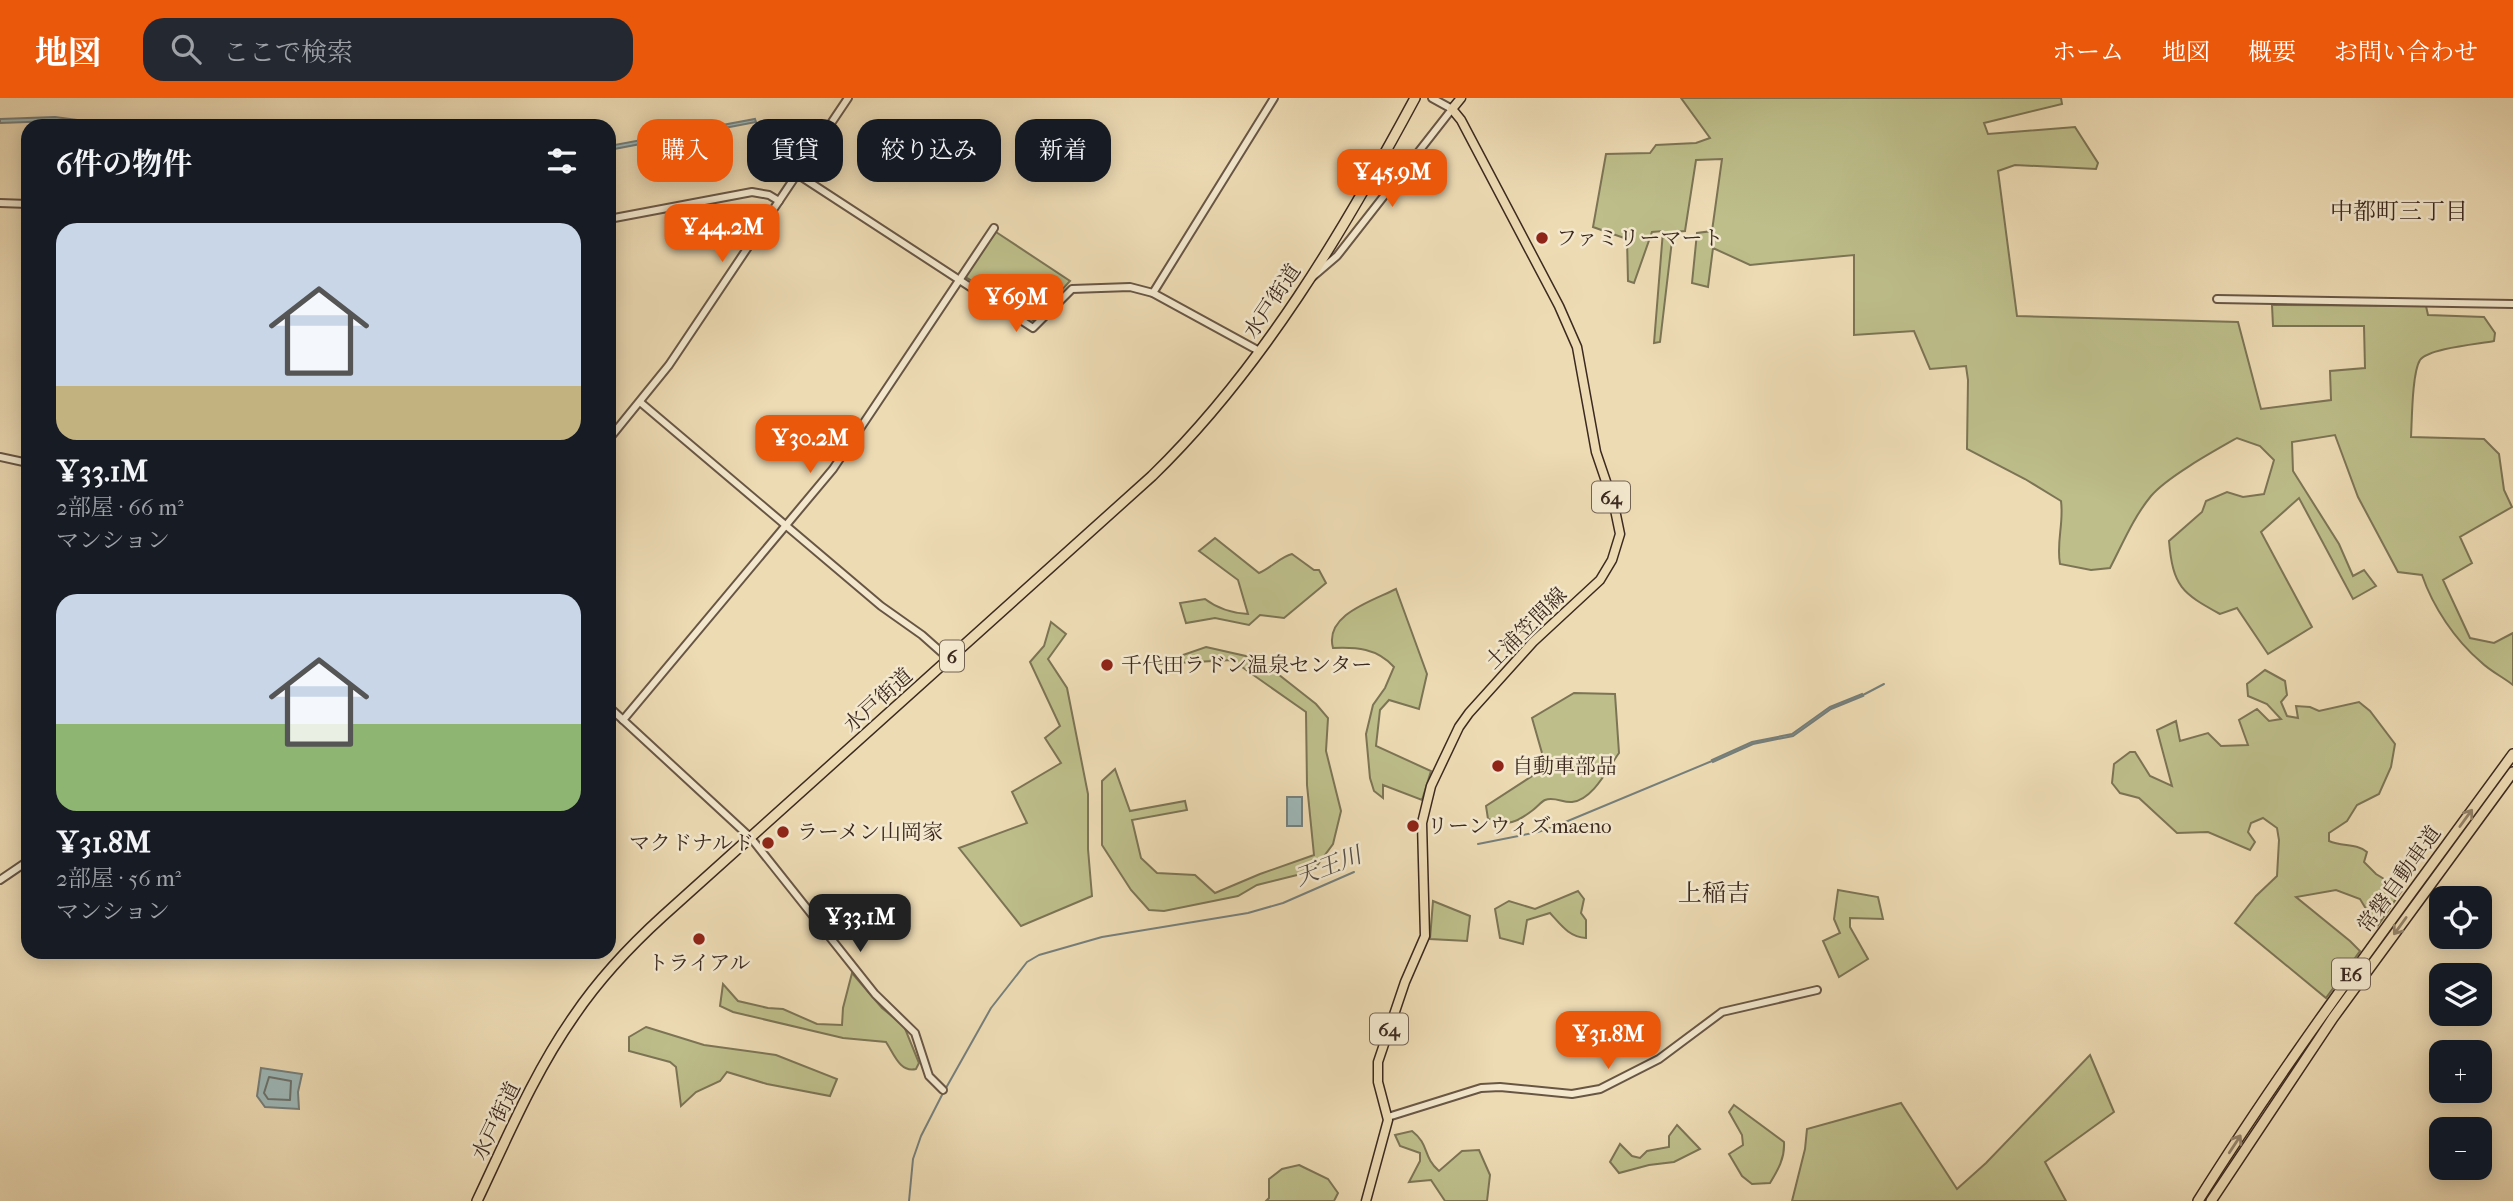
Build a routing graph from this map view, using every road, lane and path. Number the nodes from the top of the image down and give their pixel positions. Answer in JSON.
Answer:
{"nodes":[{"id":1,"x":848,"y":98,"type":"edge"},
{"id":2,"x":1274,"y":98,"type":"edge"},
{"id":3,"x":1415,"y":98,"type":"edge"},
{"id":4,"x":1432,"y":98,"type":"edge"},
{"id":5,"x":1461,"y":98,"type":"edge"},
{"id":6,"x":1452,"y":109,"type":"junction"},
{"id":7,"x":834,"y":119,"type":"edge"},
{"id":8,"x":792,"y":182,"type":"edge"},
{"id":9,"x":809,"y":182,"type":"edge"},
{"id":10,"x":779,"y":201,"type":"junction"},
{"id":11,"x":0,"y":203,"type":"edge"},
{"id":12,"x":21,"y":204,"type":"edge"},
{"id":13,"x":616,"y":218,"type":"edge"},
{"id":14,"x":995,"y":228,"type":"dead end"},
{"id":15,"x":960,"y":282,"type":"junction"},
{"id":16,"x":1307,"y":282,"type":"junction"},
{"id":17,"x":1153,"y":293,"type":"junction"},
{"id":18,"x":2217,"y":299,"type":"dead end"},
{"id":19,"x":2513,"y":304,"type":"edge"},
{"id":20,"x":1259,"y":351,"type":"junction"},
{"id":21,"x":640,"y":402,"type":"junction"},
{"id":22,"x":616,"y":431,"type":"edge"},
{"id":23,"x":0,"y":457,"type":"edge"},
{"id":24,"x":21,"y":462,"type":"edge"},
{"id":25,"x":785,"y":526,"type":"junction"},
{"id":26,"x":949,"y":659,"type":"junction"},
{"id":27,"x":616,"y":714,"type":"edge"},
{"id":28,"x":623,"y":720,"type":"junction"},
{"id":29,"x":2513,"y":754,"type":"edge"},
{"id":30,"x":2513,"y":772,"type":"edge"},
{"id":31,"x":751,"y":838,"type":"junction"},
{"id":32,"x":21,"y":866,"type":"edge"},
{"id":33,"x":0,"y":880,"type":"edge"},
{"id":34,"x":1818,"y":990,"type":"dead end"},
{"id":35,"x":943,"y":1090,"type":"dead end"},
{"id":36,"x":1388,"y":1117,"type":"junction"},
{"id":37,"x":477,"y":1201,"type":"edge"},
{"id":38,"x":1366,"y":1201,"type":"edge"},
{"id":39,"x":2199,"y":1201,"type":"edge"},
{"id":40,"x":2211,"y":1201,"type":"edge"}],
"edges":[{"from":1,"to":7,"type":"street"},
{"from":2,"to":17,"type":"street"},
{"from":3,"to":16,"type":"highway","name":"水戸街道","number":"6"},
{"from":4,"to":6,"type":"street"},
{"from":5,"to":6,"type":"main road"},
{"from":6,"to":16,"type":"street"},
{"from":6,"to":36,"type":"main road","name":"土浦笠間線","number":"64"},
{"from":8,"to":10,"type":"street"},
{"from":9,"to":15,"type":"street"},
{"from":10,"to":13,"type":"street"},
{"from":10,"to":21,"type":"street"},
{"from":11,"to":12,"type":"street"},
{"from":14,"to":15,"type":"street"},
{"from":15,"to":17,"type":"street"},
{"from":15,"to":25,"type":"street"},
{"from":16,"to":20,"type":"highway","name":"水戸街道","number":"6"},
{"from":17,"to":20,"type":"street"},
{"from":18,"to":19,"type":"street"},
{"from":20,"to":26,"type":"highway","name":"水戸街道","number":"6"},
{"from":21,"to":22,"type":"street"},
{"from":21,"to":25,"type":"street"},
{"from":23,"to":24,"type":"street"},
{"from":25,"to":26,"type":"street"},
{"from":25,"to":28,"type":"street"},
{"from":26,"to":31,"type":"highway","name":"水戸街道","number":"6"},
{"from":27,"to":28,"type":"street"},
{"from":28,"to":31,"type":"street"},
{"from":39,"to":29,"type":"highway","name":"常磐自動車道","number":"E6","one_way":true},
{"from":30,"to":40,"type":"highway","name":"常磐自動車道","number":"E6","one_way":true},
{"from":31,"to":35,"type":"street"},
{"from":31,"to":37,"type":"highway","name":"水戸街道","number":"6"},
{"from":32,"to":33,"type":"street"},
{"from":34,"to":36,"type":"street"},
{"from":36,"to":38,"type":"main road","name":"土浦笠間線","number":"64"}]}
